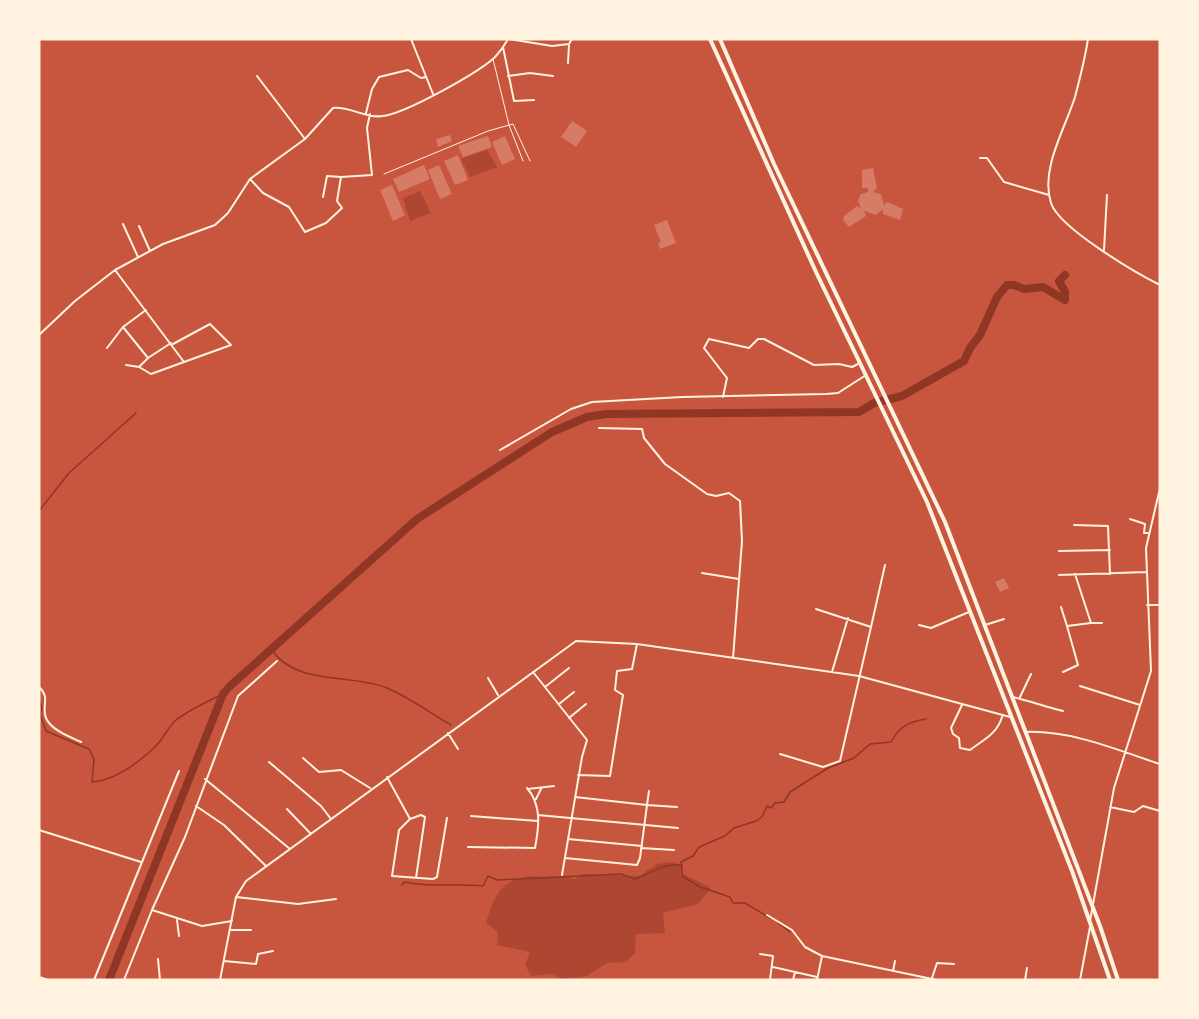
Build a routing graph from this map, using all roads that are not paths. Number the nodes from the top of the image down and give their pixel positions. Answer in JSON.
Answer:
{"nodes":[{"id":1,"x":411,"y":39,"type":"edge"},
{"id":2,"x":509,"y":39,"type":"edge"},
{"id":3,"x":572,"y":39,"type":"edge"},
{"id":4,"x":584,"y":39,"type":"edge"},
{"id":5,"x":591,"y":39,"type":"edge"},
{"id":6,"x":710,"y":39,"type":"edge"},
{"id":7,"x":720,"y":39,"type":"edge"},
{"id":8,"x":1088,"y":39,"type":"edge"},
{"id":9,"x":568,"y":44,"type":"junction"},
{"id":10,"x":503,"y":47,"type":"junction"},
{"id":11,"x":493,"y":59,"type":"junction"},
{"id":12,"x":568,"y":63,"type":"dead end"},
{"id":13,"x":258,"y":76,"type":"dead end"},
{"id":14,"x":508,"y":76,"type":"junction"},
{"id":15,"x":553,"y":76,"type":"dead end"},
{"id":16,"x":426,"y":77,"type":"junction"},
{"id":17,"x":433,"y":94,"type":"junction"},
{"id":18,"x":534,"y":100,"type":"dead end"},
{"id":19,"x":368,"y":114,"type":"junction"},
{"id":20,"x":509,"y":125,"type":"junction"},
{"id":21,"x":305,"y":139,"type":"junction"},
{"id":22,"x":980,"y":158,"type":"dead end"},
{"id":23,"x":523,"y":161,"type":"dead end"},
{"id":24,"x":531,"y":161,"type":"dead end"},
{"id":25,"x":384,"y":174,"type":"dead end"},
{"id":26,"x":341,"y":177,"type":"junction"},
{"id":27,"x":250,"y":179,"type":"junction"},
{"id":28,"x":1049,"y":195,"type":"junction"},
{"id":29,"x":1107,"y":195,"type":"dead end"},
{"id":30,"x":323,"y":197,"type":"dead end"},
{"id":31,"x":123,"y":224,"type":"dead end"},
{"id":32,"x":139,"y":226,"type":"dead end"},
{"id":33,"x":150,"y":250,"type":"junction"},
{"id":34,"x":1104,"y":250,"type":"junction"},
{"id":35,"x":138,"y":257,"type":"junction"},
{"id":36,"x":115,"y":270,"type":"junction"},
{"id":37,"x":1160,"y":285,"type":"edge"},
{"id":38,"x":146,"y":310,"type":"junction"},
{"id":39,"x":123,"y":327,"type":"junction"},
{"id":40,"x":39,"y":335,"type":"edge"},
{"id":41,"x":172,"y":343,"type":"junction"},
{"id":42,"x":107,"y":348,"type":"dead end"},
{"id":43,"x":148,"y":358,"type":"junction"},
{"id":44,"x":184,"y":362,"type":"junction"},
{"id":45,"x":860,"y":363,"type":"junction"},
{"id":46,"x":126,"y":365,"type":"dead end"},
{"id":47,"x":139,"y":367,"type":"junction"},
{"id":48,"x":867,"y":377,"type":"junction"},
{"id":49,"x":723,"y":397,"type":"junction"},
{"id":50,"x":599,"y":428,"type":"dead end"},
{"id":51,"x":500,"y":450,"type":"dead end"},
{"id":52,"x":1160,"y":488,"type":"edge"},
{"id":53,"x":1130,"y":519,"type":"dead end"},
{"id":54,"x":1074,"y":525,"type":"dead end"},
{"id":55,"x":1148,"y":532,"type":"junction"},
{"id":56,"x":1059,"y":550,"type":"dead end"},
{"id":57,"x":1110,"y":550,"type":"junction"},
{"id":58,"x":885,"y":565,"type":"dead end"},
{"id":59,"x":1146,"y":572,"type":"junction"},
{"id":60,"x":702,"y":573,"type":"dead end"},
{"id":61,"x":1075,"y":574,"type":"junction"},
{"id":62,"x":1110,"y":574,"type":"junction"},
{"id":63,"x":1059,"y":575,"type":"dead end"},
{"id":64,"x":739,"y":579,"type":"junction"},
{"id":65,"x":1160,"y":604,"type":"edge"},
{"id":66,"x":1147,"y":605,"type":"junction"},
{"id":67,"x":1061,"y":607,"type":"dead end"},
{"id":68,"x":816,"y":609,"type":"dead end"},
{"id":69,"x":972,"y":610,"type":"junction"},
{"id":70,"x":848,"y":618,"type":"junction"},
{"id":71,"x":1004,"y":619,"type":"dead end"},
{"id":72,"x":1091,"y":623,"type":"junction"},
{"id":73,"x":1102,"y":623,"type":"dead end"},
{"id":74,"x":919,"y":625,"type":"dead end"},
{"id":75,"x":985,"y":625,"type":"junction"},
{"id":76,"x":1067,"y":626,"type":"junction"},
{"id":77,"x":871,"y":627,"type":"junction"},
{"id":78,"x":988,"y":634,"type":"junction"},
{"id":79,"x":981,"y":637,"type":"junction"},
{"id":80,"x":637,"y":644,"type":"junction"},
{"id":81,"x":733,"y":658,"type":"junction"},
{"id":82,"x":277,"y":661,"type":"dead end"},
{"id":83,"x":569,"y":668,"type":"dead end"},
{"id":84,"x":533,"y":671,"type":"junction"},
{"id":85,"x":832,"y":672,"type":"junction"},
{"id":86,"x":1063,"y":672,"type":"dead end"},
{"id":87,"x":1031,"y":674,"type":"dead end"},
{"id":88,"x":860,"y":676,"type":"junction"},
{"id":89,"x":488,"y":678,"type":"dead end"},
{"id":90,"x":1080,"y":686,"type":"dead end"},
{"id":91,"x":39,"y":687,"type":"edge"},
{"id":92,"x":545,"y":687,"type":"junction"},
{"id":93,"x":574,"y":692,"type":"dead end"},
{"id":94,"x":498,"y":696,"type":"junction"},
{"id":95,"x":1012,"y":697,"type":"junction"},
{"id":96,"x":1020,"y":697,"type":"junction"},
{"id":97,"x":586,"y":704,"type":"dead end"},
{"id":98,"x":559,"y":705,"type":"junction"},
{"id":99,"x":962,"y":705,"type":"junction"},
{"id":100,"x":1140,"y":705,"type":"junction"},
{"id":101,"x":1063,"y":711,"type":"dead end"},
{"id":102,"x":1002,"y":717,"type":"junction"},
{"id":103,"x":1012,"y":717,"type":"junction"},
{"id":104,"x":569,"y":718,"type":"junction"},
{"id":105,"x":1025,"y":732,"type":"junction"},
{"id":106,"x":448,"y":733,"type":"junction"},
{"id":107,"x":81,"y":742,"type":"dead end"},
{"id":108,"x":458,"y":749,"type":"dead end"},
{"id":109,"x":1127,"y":753,"type":"junction"},
{"id":110,"x":780,"y":754,"type":"dead end"},
{"id":111,"x":303,"y":758,"type":"dead end"},
{"id":112,"x":269,"y":762,"type":"dead end"},
{"id":113,"x":1160,"y":764,"type":"edge"},
{"id":114,"x":179,"y":771,"type":"dead end"},
{"id":115,"x":578,"y":775,"type":"junction"},
{"id":116,"x":387,"y":777,"type":"junction"},
{"id":117,"x":205,"y":779,"type":"junction"},
{"id":118,"x":554,"y":786,"type":"dead end"},
{"id":119,"x":370,"y":788,"type":"junction"},
{"id":120,"x":542,"y":788,"type":"junction"},
{"id":121,"x":649,"y":791,"type":"dead end"},
{"id":122,"x":574,"y":797,"type":"junction"},
{"id":123,"x":536,"y":799,"type":"junction"},
{"id":124,"x":647,"y":805,"type":"junction"},
{"id":125,"x":196,"y":806,"type":"junction"},
{"id":126,"x":677,"y":807,"type":"dead end"},
{"id":127,"x":1110,"y":807,"type":"junction"},
{"id":128,"x":287,"y":809,"type":"dead end"},
{"id":129,"x":1160,"y":811,"type":"edge"},
{"id":130,"x":538,"y":815,"type":"junction"},
{"id":131,"x":471,"y":816,"type":"dead end"},
{"id":132,"x":447,"y":818,"type":"dead end"},
{"id":133,"x":571,"y":818,"type":"junction"},
{"id":134,"x":331,"y":819,"type":"junction"},
{"id":135,"x":410,"y":819,"type":"junction"},
{"id":136,"x":538,"y":821,"type":"junction"},
{"id":137,"x":645,"y":825,"type":"junction"},
{"id":138,"x":678,"y":828,"type":"dead end"},
{"id":139,"x":39,"y":830,"type":"edge"},
{"id":140,"x":311,"y":834,"type":"junction"},
{"id":141,"x":568,"y":839,"type":"junction"},
{"id":142,"x":468,"y":847,"type":"dead end"},
{"id":143,"x":642,"y":847,"type":"junction"},
{"id":144,"x":290,"y":849,"type":"junction"},
{"id":145,"x":674,"y":850,"type":"dead end"},
{"id":146,"x":565,"y":858,"type":"junction"},
{"id":147,"x":141,"y":862,"type":"junction"},
{"id":148,"x":266,"y":866,"type":"junction"},
{"id":149,"x":562,"y":875,"type":"dead end"},
{"id":150,"x":416,"y":878,"type":"junction"},
{"id":151,"x":236,"y":897,"type":"junction"},
{"id":152,"x":336,"y":899,"type":"dead end"},
{"id":153,"x":1091,"y":905,"type":"junction"},
{"id":154,"x":152,"y":910,"type":"junction"},
{"id":155,"x":766,"y":915,"type":"dead end"},
{"id":156,"x":177,"y":920,"type":"junction"},
{"id":157,"x":232,"y":921,"type":"junction"},
{"id":158,"x":1090,"y":921,"type":"junction"},
{"id":159,"x":230,"y":930,"type":"junction"},
{"id":160,"x":251,"y":930,"type":"dead end"},
{"id":161,"x":179,"y":936,"type":"dead end"},
{"id":162,"x":273,"y":951,"type":"dead end"},
{"id":163,"x":760,"y":954,"type":"dead end"},
{"id":164,"x":822,"y":956,"type":"junction"},
{"id":165,"x":158,"y":959,"type":"dead end"},
{"id":166,"x":224,"y":961,"type":"junction"},
{"id":167,"x":895,"y":961,"type":"dead end"},
{"id":168,"x":954,"y":964,"type":"dead end"},
{"id":169,"x":773,"y":967,"type":"junction"},
{"id":170,"x":1027,"y":968,"type":"dead end"},
{"id":171,"x":893,"y":971,"type":"junction"},
{"id":172,"x":795,"y":972,"type":"junction"},
{"id":173,"x":39,"y":976,"type":"edge"},
{"id":174,"x":914,"y":976,"type":"junction"},
{"id":175,"x":817,"y":978,"type":"edge"},
{"id":176,"x":932,"y":978,"type":"junction"},
{"id":177,"x":48,"y":980,"type":"edge"},
{"id":178,"x":94,"y":980,"type":"edge"},
{"id":179,"x":124,"y":980,"type":"edge"},
{"id":180,"x":160,"y":980,"type":"edge"},
{"id":181,"x":220,"y":980,"type":"edge"},
{"id":182,"x":770,"y":980,"type":"edge"},
{"id":183,"x":794,"y":980,"type":"edge"},
{"id":184,"x":913,"y":980,"type":"edge"},
{"id":185,"x":937,"y":980,"type":"edge"},
{"id":186,"x":1025,"y":980,"type":"edge"},
{"id":187,"x":1080,"y":980,"type":"edge"},
{"id":188,"x":1110,"y":980,"type":"edge"},
{"id":189,"x":1118,"y":980,"type":"edge"}],
"edges":[{"from":1,"to":16,"type":"street"},
{"from":2,"to":9,"type":"street"},
{"from":2,"to":10,"type":"street"},
{"from":3,"to":9,"type":"street"},
{"from":4,"to":5,"type":"street"},
{"from":6,"to":45,"type":"highway"},
{"from":7,"to":75,"type":"highway"},
{"from":8,"to":28,"type":"street"},
{"from":9,"to":12,"type":"street"},
{"from":10,"to":11,"type":"street"},
{"from":10,"to":14,"type":"street"},
{"from":11,"to":17,"type":"street"},
{"from":11,"to":20,"type":"lane"},
{"from":13,"to":21,"type":"street"},
{"from":14,"to":15,"type":"street"},
{"from":14,"to":18,"type":"street"},
{"from":16,"to":17,"type":"street"},
{"from":16,"to":19,"type":"street"},
{"from":17,"to":19,"type":"street"},
{"from":19,"to":21,"type":"street"},
{"from":19,"to":26,"type":"street"},
{"from":20,"to":23,"type":"lane"},
{"from":20,"to":24,"type":"lane"},
{"from":20,"to":25,"type":"lane"},
{"from":21,"to":27,"type":"street"},
{"from":22,"to":28,"type":"street"},
{"from":26,"to":27,"type":"street"},
{"from":26,"to":30,"type":"street"},
{"from":27,"to":33,"type":"street"},
{"from":28,"to":34,"type":"street"},
{"from":29,"to":34,"type":"street"},
{"from":31,"to":35,"type":"street"},
{"from":32,"to":33,"type":"street"},
{"from":33,"to":35,"type":"street"},
{"from":34,"to":37,"type":"street"},
{"from":35,"to":36,"type":"street"},
{"from":36,"to":38,"type":"street"},
{"from":36,"to":40,"type":"street"},
{"from":38,"to":39,"type":"street"},
{"from":38,"to":41,"type":"street"},
{"from":39,"to":42,"type":"street"},
{"from":39,"to":43,"type":"street"},
{"from":41,"to":43,"type":"street"},
{"from":41,"to":44,"type":"street"},
{"from":41,"to":44,"type":"street"},
{"from":43,"to":47,"type":"street"},
{"from":44,"to":47,"type":"street"},
{"from":45,"to":48,"type":"highway"},
{"from":45,"to":49,"type":"street"},
{"from":46,"to":47,"type":"street"},
{"from":48,"to":49,"type":"street"},
{"from":48,"to":69,"type":"highway"},
{"from":49,"to":51,"type":"street"},
{"from":50,"to":64,"type":"street"},
{"from":52,"to":55,"type":"street"},
{"from":53,"to":55,"type":"street"},
{"from":54,"to":57,"type":"street"},
{"from":55,"to":59,"type":"street"},
{"from":56,"to":57,"type":"street"},
{"from":57,"to":62,"type":"street"},
{"from":58,"to":77,"type":"street"},
{"from":59,"to":62,"type":"street"},
{"from":59,"to":66,"type":"street"},
{"from":60,"to":64,"type":"street"},
{"from":61,"to":62,"type":"street"},
{"from":61,"to":63,"type":"street"},
{"from":61,"to":72,"type":"street"},
{"from":64,"to":81,"type":"street"},
{"from":65,"to":66,"type":"street"},
{"from":66,"to":100,"type":"street"},
{"from":67,"to":76,"type":"street"},
{"from":68,"to":70,"type":"street"},
{"from":69,"to":74,"type":"street"},
{"from":69,"to":79,"type":"highway"},
{"from":70,"to":77,"type":"street"},
{"from":70,"to":85,"type":"street"},
{"from":71,"to":75,"type":"street"},
{"from":72,"to":73,"type":"street"},
{"from":72,"to":76,"type":"street"},
{"from":75,"to":78,"type":"highway"},
{"from":76,"to":86,"type":"street"},
{"from":77,"to":88,"type":"street"},
{"from":78,"to":79,"type":"highway"},
{"from":78,"to":95,"type":"highway"},
{"from":79,"to":103,"type":"highway"},
{"from":80,"to":81,"type":"street"},
{"from":80,"to":84,"type":"street"},
{"from":80,"to":115,"type":"street"},
{"from":81,"to":85,"type":"street"},
{"from":82,"to":117,"type":"street"},
{"from":83,"to":92,"type":"street"},
{"from":84,"to":92,"type":"street"},
{"from":84,"to":94,"type":"street"},
{"from":85,"to":88,"type":"street"},
{"from":87,"to":96,"type":"street"},
{"from":88,"to":99,"type":"street"},
{"from":88,"to":110,"type":"street"},
{"from":89,"to":94,"type":"street"},
{"from":90,"to":100,"type":"street"},
{"from":91,"to":107,"type":"street"},
{"from":92,"to":98,"type":"street"},
{"from":93,"to":98,"type":"street"},
{"from":94,"to":106,"type":"street"},
{"from":95,"to":96,"type":"street"},
{"from":95,"to":105,"type":"highway"},
{"from":96,"to":101,"type":"street"},
{"from":97,"to":104,"type":"street"},
{"from":98,"to":104,"type":"street"},
{"from":99,"to":102,"type":"street"},
{"from":99,"to":102,"type":"street"},
{"from":100,"to":109,"type":"street"},
{"from":102,"to":103,"type":"street"},
{"from":103,"to":158,"type":"highway"},
{"from":104,"to":115,"type":"street"},
{"from":105,"to":109,"type":"street"},
{"from":105,"to":153,"type":"highway"},
{"from":106,"to":108,"type":"street"},
{"from":106,"to":116,"type":"street"},
{"from":109,"to":113,"type":"street"},
{"from":109,"to":127,"type":"street"},
{"from":111,"to":119,"type":"street"},
{"from":112,"to":134,"type":"street"},
{"from":114,"to":147,"type":"street"},
{"from":115,"to":122,"type":"street"},
{"from":116,"to":119,"type":"street"},
{"from":116,"to":135,"type":"street"},
{"from":117,"to":125,"type":"street"},
{"from":117,"to":144,"type":"street"},
{"from":118,"to":120,"type":"street"},
{"from":119,"to":134,"type":"street"},
{"from":120,"to":123,"type":"street"},
{"from":120,"to":123,"type":"street"},
{"from":121,"to":124,"type":"street"},
{"from":122,"to":124,"type":"street"},
{"from":122,"to":133,"type":"street"},
{"from":123,"to":130,"type":"street"},
{"from":124,"to":126,"type":"street"},
{"from":124,"to":137,"type":"street"},
{"from":125,"to":148,"type":"street"},
{"from":125,"to":154,"type":"street"},
{"from":127,"to":129,"type":"street"},
{"from":127,"to":153,"type":"street"},
{"from":128,"to":140,"type":"street"},
{"from":130,"to":133,"type":"street"},
{"from":130,"to":136,"type":"street"},
{"from":131,"to":136,"type":"street"},
{"from":132,"to":150,"type":"street"},
{"from":133,"to":137,"type":"street"},
{"from":133,"to":141,"type":"street"},
{"from":134,"to":140,"type":"street"},
{"from":135,"to":150,"type":"street"},
{"from":135,"to":150,"type":"street"},
{"from":136,"to":142,"type":"street"},
{"from":137,"to":138,"type":"street"},
{"from":137,"to":143,"type":"street"},
{"from":139,"to":147,"type":"street"},
{"from":140,"to":144,"type":"street"},
{"from":141,"to":143,"type":"street"},
{"from":141,"to":146,"type":"street"},
{"from":143,"to":145,"type":"street"},
{"from":143,"to":146,"type":"street"},
{"from":144,"to":148,"type":"street"},
{"from":146,"to":149,"type":"street"},
{"from":147,"to":178,"type":"street"},
{"from":148,"to":151,"type":"street"},
{"from":151,"to":152,"type":"street"},
{"from":151,"to":157,"type":"street"},
{"from":153,"to":158,"type":"street"},
{"from":153,"to":189,"type":"highway"},
{"from":154,"to":156,"type":"street"},
{"from":154,"to":179,"type":"street"},
{"from":155,"to":164,"type":"street"},
{"from":156,"to":157,"type":"street"},
{"from":156,"to":161,"type":"street"},
{"from":157,"to":159,"type":"street"},
{"from":158,"to":187,"type":"street"},
{"from":158,"to":188,"type":"highway"},
{"from":159,"to":160,"type":"street"},
{"from":159,"to":166,"type":"street"},
{"from":162,"to":166,"type":"street"},
{"from":163,"to":169,"type":"street"},
{"from":164,"to":171,"type":"street"},
{"from":164,"to":175,"type":"street"},
{"from":165,"to":180,"type":"street"},
{"from":166,"to":181,"type":"street"},
{"from":167,"to":171,"type":"street"},
{"from":168,"to":176,"type":"street"},
{"from":169,"to":172,"type":"street"},
{"from":169,"to":182,"type":"street"},
{"from":170,"to":186,"type":"street"},
{"from":171,"to":174,"type":"street"},
{"from":172,"to":175,"type":"street"},
{"from":172,"to":183,"type":"street"},
{"from":173,"to":177,"type":"street"},
{"from":174,"to":176,"type":"street"},
{"from":174,"to":184,"type":"street"},
{"from":176,"to":185,"type":"street"}]}
